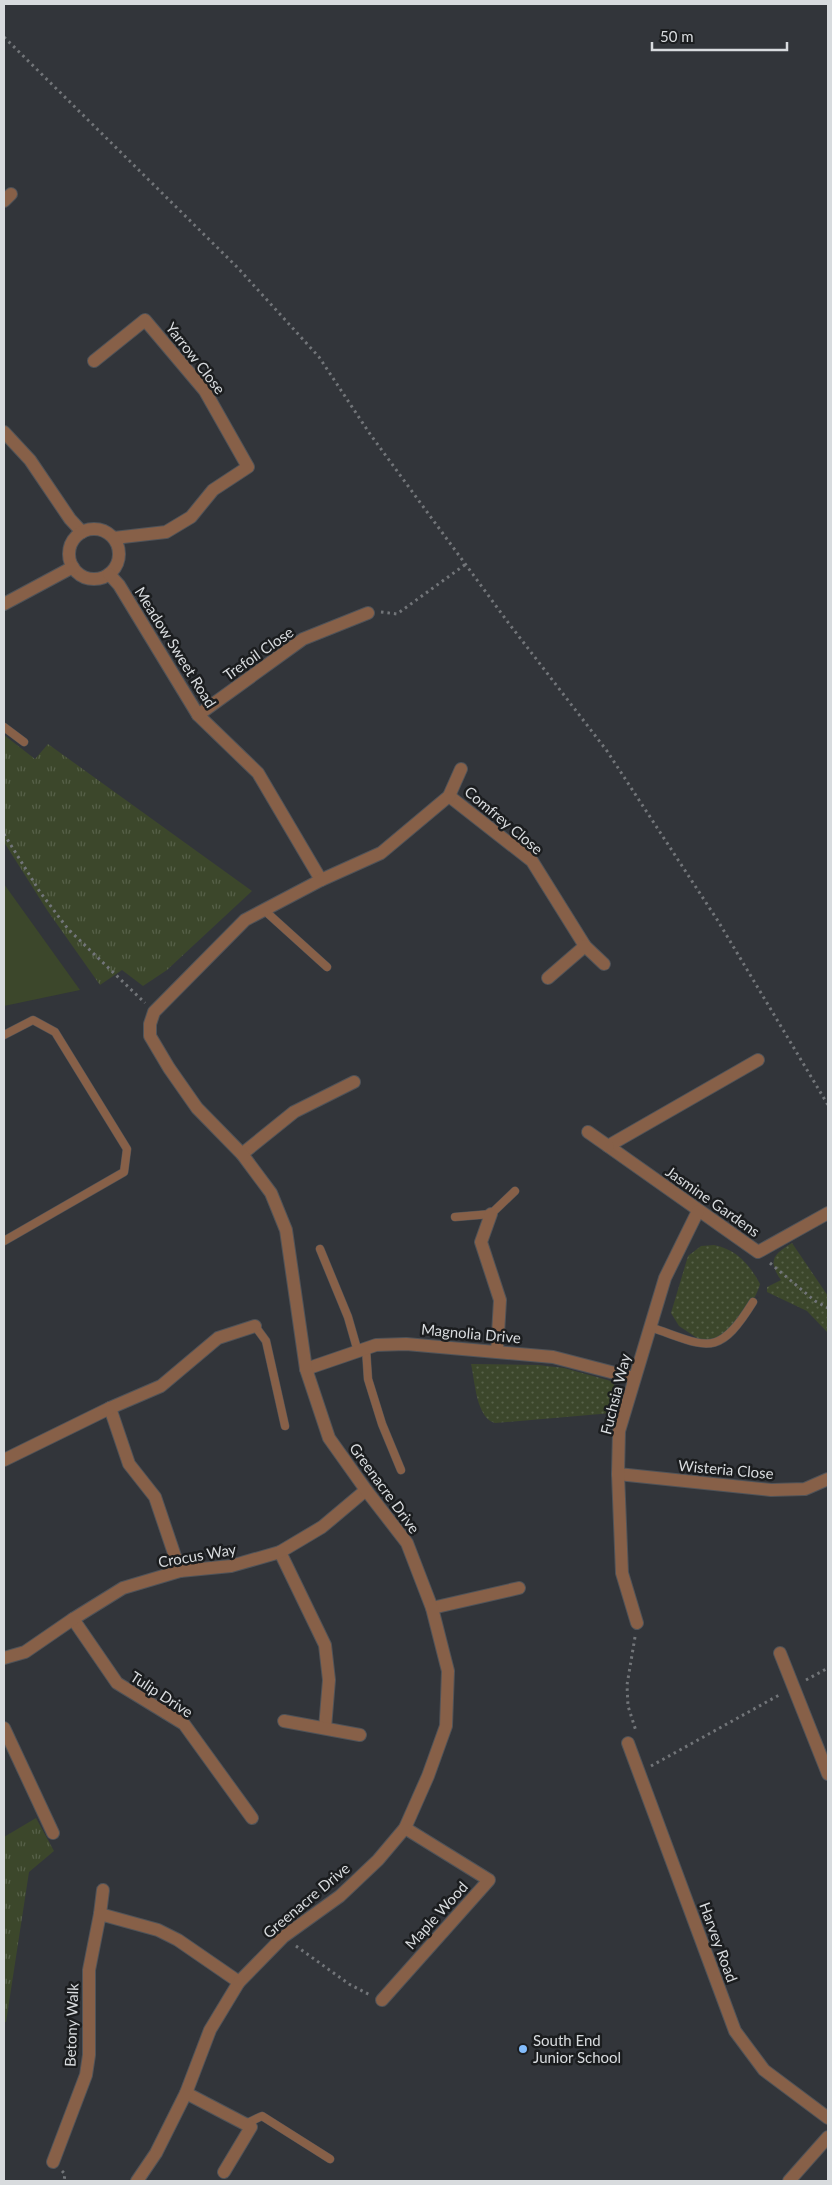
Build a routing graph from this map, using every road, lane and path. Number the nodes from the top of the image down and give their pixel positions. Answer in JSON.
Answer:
{"nodes":[{"id":1,"x":4,"y":37,"type":"edge"},
{"id":2,"x":94,"y":361,"type":"dead end"},
{"id":3,"x":4,"y":432,"type":"edge"},
{"id":4,"x":82,"y":532,"type":"junction"},
{"id":5,"x":114,"y":538,"type":"junction"},
{"id":6,"x":466,"y":564,"type":"junction"},
{"id":7,"x":74,"y":567,"type":"junction"},
{"id":8,"x":109,"y":574,"type":"junction"},
{"id":9,"x":4,"y":604,"type":"edge"},
{"id":10,"x":368,"y":613,"type":"joint"},
{"id":11,"x":198,"y":716,"type":"junction"},
{"id":12,"x":4,"y":727,"type":"edge"},
{"id":13,"x":24,"y":742,"type":"dead end"},
{"id":14,"x":461,"y":770,"type":"dead end"},
{"id":15,"x":449,"y":796,"type":"junction"},
{"id":16,"x":4,"y":834,"type":"edge"},
{"id":17,"x":321,"y":880,"type":"junction"},
{"id":18,"x":264,"y":910,"type":"junction"},
{"id":19,"x":585,"y":946,"type":"junction"},
{"id":20,"x":604,"y":964,"type":"dead end"},
{"id":21,"x":327,"y":967,"type":"dead end"},
{"id":22,"x":548,"y":978,"type":"dead end"},
{"id":23,"x":152,"y":1018,"type":"junction"},
{"id":24,"x":4,"y":1035,"type":"edge"},
{"id":25,"x":758,"y":1060,"type":"dead end"},
{"id":26,"x":354,"y":1082,"type":"dead end"},
{"id":27,"x":828,"y":1105,"type":"edge"},
{"id":28,"x":588,"y":1132,"type":"dead end"},
{"id":29,"x":608,"y":1146,"type":"junction"},
{"id":30,"x":242,"y":1154,"type":"junction"},
{"id":31,"x":515,"y":1191,"type":"dead end"},
{"id":32,"x":698,"y":1211,"type":"junction"},
{"id":33,"x":828,"y":1212,"type":"edge"},
{"id":34,"x":491,"y":1214,"type":"junction"},
{"id":35,"x":455,"y":1217,"type":"dead end"},
{"id":36,"x":4,"y":1241,"type":"edge"},
{"id":37,"x":320,"y":1249,"type":"dead end"},
{"id":38,"x":758,"y":1252,"type":"junction"},
{"id":39,"x":753,"y":1302,"type":"dead end"},
{"id":40,"x":828,"y":1308,"type":"edge"},
{"id":41,"x":255,"y":1326,"type":"joint"},
{"id":42,"x":650,"y":1327,"type":"junction"},
{"id":43,"x":362,"y":1350,"type":"junction"},
{"id":44,"x":497,"y":1351,"type":"junction"},
{"id":45,"x":306,"y":1369,"type":"junction"},
{"id":46,"x":634,"y":1378,"type":"junction"},
{"id":47,"x":110,"y":1408,"type":"junction"},
{"id":48,"x":285,"y":1426,"type":"dead end"},
{"id":49,"x":4,"y":1460,"type":"edge"},
{"id":50,"x":401,"y":1470,"type":"dead end"},
{"id":51,"x":618,"y":1474,"type":"junction"},
{"id":52,"x":828,"y":1479,"type":"edge"},
{"id":53,"x":366,"y":1490,"type":"junction"},
{"id":54,"x":280,"y":1552,"type":"junction"},
{"id":55,"x":180,"y":1571,"type":"junction"},
{"id":56,"x":519,"y":1588,"type":"dead end"},
{"id":57,"x":432,"y":1608,"type":"junction"},
{"id":58,"x":73,"y":1619,"type":"junction"},
{"id":59,"x":637,"y":1623,"type":"joint"},
{"id":60,"x":780,"y":1653,"type":"dead end"},
{"id":61,"x":4,"y":1658,"type":"edge"},
{"id":62,"x":828,"y":1668,"type":"edge"},
{"id":63,"x":794,"y":1687,"type":"junction"},
{"id":64,"x":284,"y":1721,"type":"dead end"},
{"id":65,"x":4,"y":1728,"type":"edge"},
{"id":66,"x":325,"y":1728,"type":"junction"},
{"id":67,"x":360,"y":1736,"type":"dead end"},
{"id":68,"x":628,"y":1743,"type":"joint"},
{"id":69,"x":639,"y":1772,"type":"junction"},
{"id":70,"x":828,"y":1774,"type":"edge"},
{"id":71,"x":252,"y":1818,"type":"dead end"},
{"id":72,"x":405,"y":1828,"type":"junction"},
{"id":73,"x":53,"y":1833,"type":"dead end"},
{"id":74,"x":103,"y":1890,"type":"dead end"},
{"id":75,"x":100,"y":1914,"type":"junction"},
{"id":76,"x":283,"y":1937,"type":"junction"},
{"id":77,"x":239,"y":1982,"type":"junction"},
{"id":78,"x":382,"y":2000,"type":"joint"},
{"id":79,"x":186,"y":2093,"type":"junction"},
{"id":80,"x":828,"y":2118,"type":"edge"},
{"id":81,"x":245,"y":2124,"type":"junction"},
{"id":82,"x":828,"y":2137,"type":"edge"},
{"id":83,"x":330,"y":2159,"type":"dead end"},
{"id":84,"x":53,"y":2162,"type":"dead end"},
{"id":85,"x":224,"y":2172,"type":"dead end"},
{"id":86,"x":137,"y":2181,"type":"edge"},
{"id":87,"x":789,"y":2181,"type":"edge"}],
"edges":[{"from":1,"to":6,"type":"path"},
{"from":2,"to":5,"type":"street","name":"Yarrow Close"},
{"from":3,"to":4,"type":"street"},
{"from":4,"to":5,"type":"street"},
{"from":4,"to":7,"type":"street"},
{"from":5,"to":8,"type":"street"},
{"from":6,"to":10,"type":"path"},
{"from":6,"to":27,"type":"path"},
{"from":7,"to":8,"type":"street"},
{"from":7,"to":9,"type":"street"},
{"from":8,"to":11,"type":"street","name":"Meadow Sweet Road"},
{"from":10,"to":11,"type":"street","name":"Trefoil Close"},
{"from":11,"to":17,"type":"street","name":"Meadow Sweet Road"},
{"from":12,"to":13,"type":"lane"},
{"from":14,"to":15,"type":"street","name":"Comfrey Close"},
{"from":15,"to":17,"type":"street"},
{"from":15,"to":19,"type":"street","name":"Comfrey Close"},
{"from":16,"to":23,"type":"path"},
{"from":17,"to":18,"type":"street"},
{"from":18,"to":21,"type":"lane"},
{"from":18,"to":23,"type":"street"},
{"from":19,"to":20,"type":"street","name":"Comfrey Close"},
{"from":19,"to":22,"type":"street"},
{"from":23,"to":30,"type":"street","name":"Greenacre Drive"},
{"from":24,"to":36,"type":"lane"},
{"from":25,"to":29,"type":"street"},
{"from":26,"to":30,"type":"street"},
{"from":28,"to":29,"type":"street","name":"Jasmine Gardens"},
{"from":29,"to":32,"type":"street","name":"Jasmine Gardens"},
{"from":30,"to":45,"type":"street","name":"Greenacre Drive"},
{"from":31,"to":34,"type":"lane"},
{"from":32,"to":38,"type":"street","name":"Jasmine Gardens"},
{"from":32,"to":42,"type":"street","name":"Fuchsia Way"},
{"from":33,"to":38,"type":"street","name":"Jasmine Gardens"},
{"from":34,"to":35,"type":"lane"},
{"from":34,"to":44,"type":"street"},
{"from":37,"to":43,"type":"lane"},
{"from":38,"to":40,"type":"path"},
{"from":39,"to":42,"type":"lane"},
{"from":41,"to":47,"type":"street"},
{"from":41,"to":48,"type":"lane"},
{"from":42,"to":46,"type":"street","name":"Fuchsia Way"},
{"from":43,"to":44,"type":"street","name":"Magnolia Drive"},
{"from":43,"to":45,"type":"street","name":"Magnolia Drive"},
{"from":43,"to":50,"type":"lane"},
{"from":44,"to":46,"type":"street","name":"Magnolia Drive"},
{"from":45,"to":53,"type":"street","name":"Greenacre Drive"},
{"from":46,"to":51,"type":"street","name":"Fuchsia Way"},
{"from":47,"to":49,"type":"street"},
{"from":47,"to":55,"type":"street"},
{"from":51,"to":52,"type":"street","name":"Wisteria Close"},
{"from":51,"to":59,"type":"street","name":"Fuchsia Way"},
{"from":53,"to":54,"type":"street","name":"Crocus Way"},
{"from":53,"to":57,"type":"street","name":"Greenacre Drive"},
{"from":54,"to":55,"type":"street","name":"Crocus Way"},
{"from":54,"to":66,"type":"street"},
{"from":55,"to":58,"type":"street","name":"Crocus Way"},
{"from":56,"to":57,"type":"street"},
{"from":57,"to":72,"type":"street","name":"Greenacre Drive"},
{"from":58,"to":61,"type":"street","name":"Crocus Way"},
{"from":58,"to":71,"type":"street","name":"Tulip Drive"},
{"from":59,"to":68,"type":"path"},
{"from":60,"to":63,"type":"street"},
{"from":62,"to":63,"type":"path"},
{"from":63,"to":69,"type":"path"},
{"from":63,"to":70,"type":"street"},
{"from":64,"to":66,"type":"street"},
{"from":65,"to":73,"type":"street"},
{"from":66,"to":67,"type":"street"},
{"from":68,"to":69,"type":"street","name":"Harvey Road"},
{"from":69,"to":80,"type":"street","name":"Harvey Road"},
{"from":72,"to":76,"type":"street","name":"Greenacre Drive"},
{"from":72,"to":78,"type":"street","name":"Maple Wood"},
{"from":74,"to":75,"type":"street","name":"Betony Walk"},
{"from":75,"to":77,"type":"street"},
{"from":75,"to":84,"type":"street","name":"Betony Walk"},
{"from":76,"to":77,"type":"street","name":"Greenacre Drive"},
{"from":76,"to":78,"type":"path"},
{"from":77,"to":79,"type":"street","name":"Greenacre Drive"},
{"from":79,"to":81,"type":"street"},
{"from":79,"to":86,"type":"street","name":"Greenacre Drive"},
{"from":81,"to":83,"type":"lane"},
{"from":81,"to":85,"type":"street"},
{"from":82,"to":87,"type":"street"}]}
